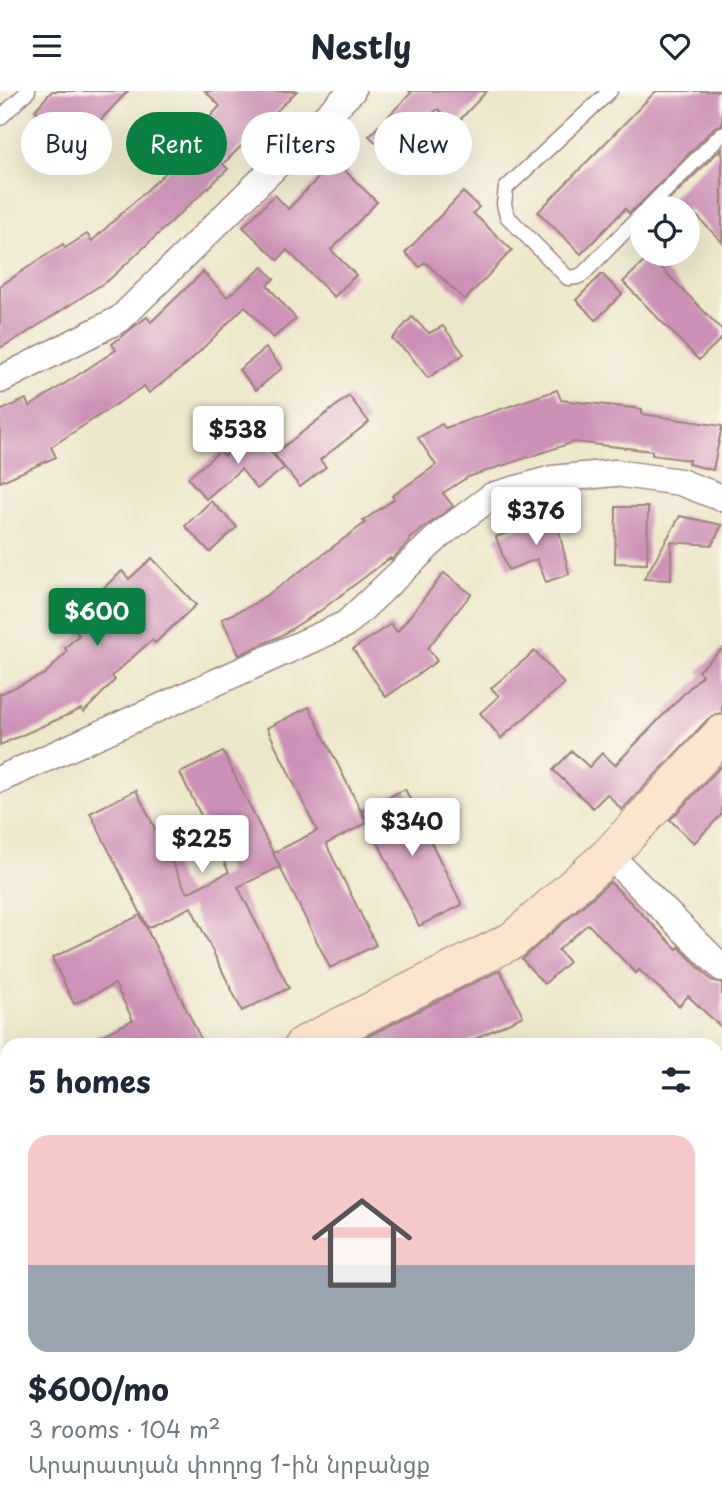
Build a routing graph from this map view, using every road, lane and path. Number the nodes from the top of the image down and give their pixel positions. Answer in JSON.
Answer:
{"nodes":[{"id":1,"x":28,"y":91,"type":"edge"},
{"id":2,"x":352,"y":91,"type":"edge"},
{"id":3,"x":610,"y":91,"type":"edge"},
{"id":4,"x":1,"y":117,"type":"edge"},
{"id":5,"x":722,"y":134,"type":"edge"},
{"id":6,"x":660,"y":196,"type":"edge"},
{"id":7,"x":630,"y":226,"type":"edge"},
{"id":8,"x":0,"y":380,"type":"edge"},
{"id":9,"x":722,"y":498,"type":"edge"},
{"id":10,"x":722,"y":734,"type":"edge"},
{"id":11,"x":0,"y":779,"type":"edge"},
{"id":12,"x":609,"y":855,"type":"junction"},
{"id":13,"x":722,"y":968,"type":"edge"},
{"id":14,"x":317,"y":1038,"type":"edge"}],
"edges":[{"from":1,"to":4,"type":"lane"},
{"from":2,"to":8,"type":"street"},
{"from":3,"to":7,"type":"lane"},
{"from":5,"to":6,"type":"lane"},
{"from":9,"to":11,"type":"street"},
{"from":10,"to":12,"type":"street"},
{"from":12,"to":13,"type":"street"},
{"from":12,"to":14,"type":"street"}]}
